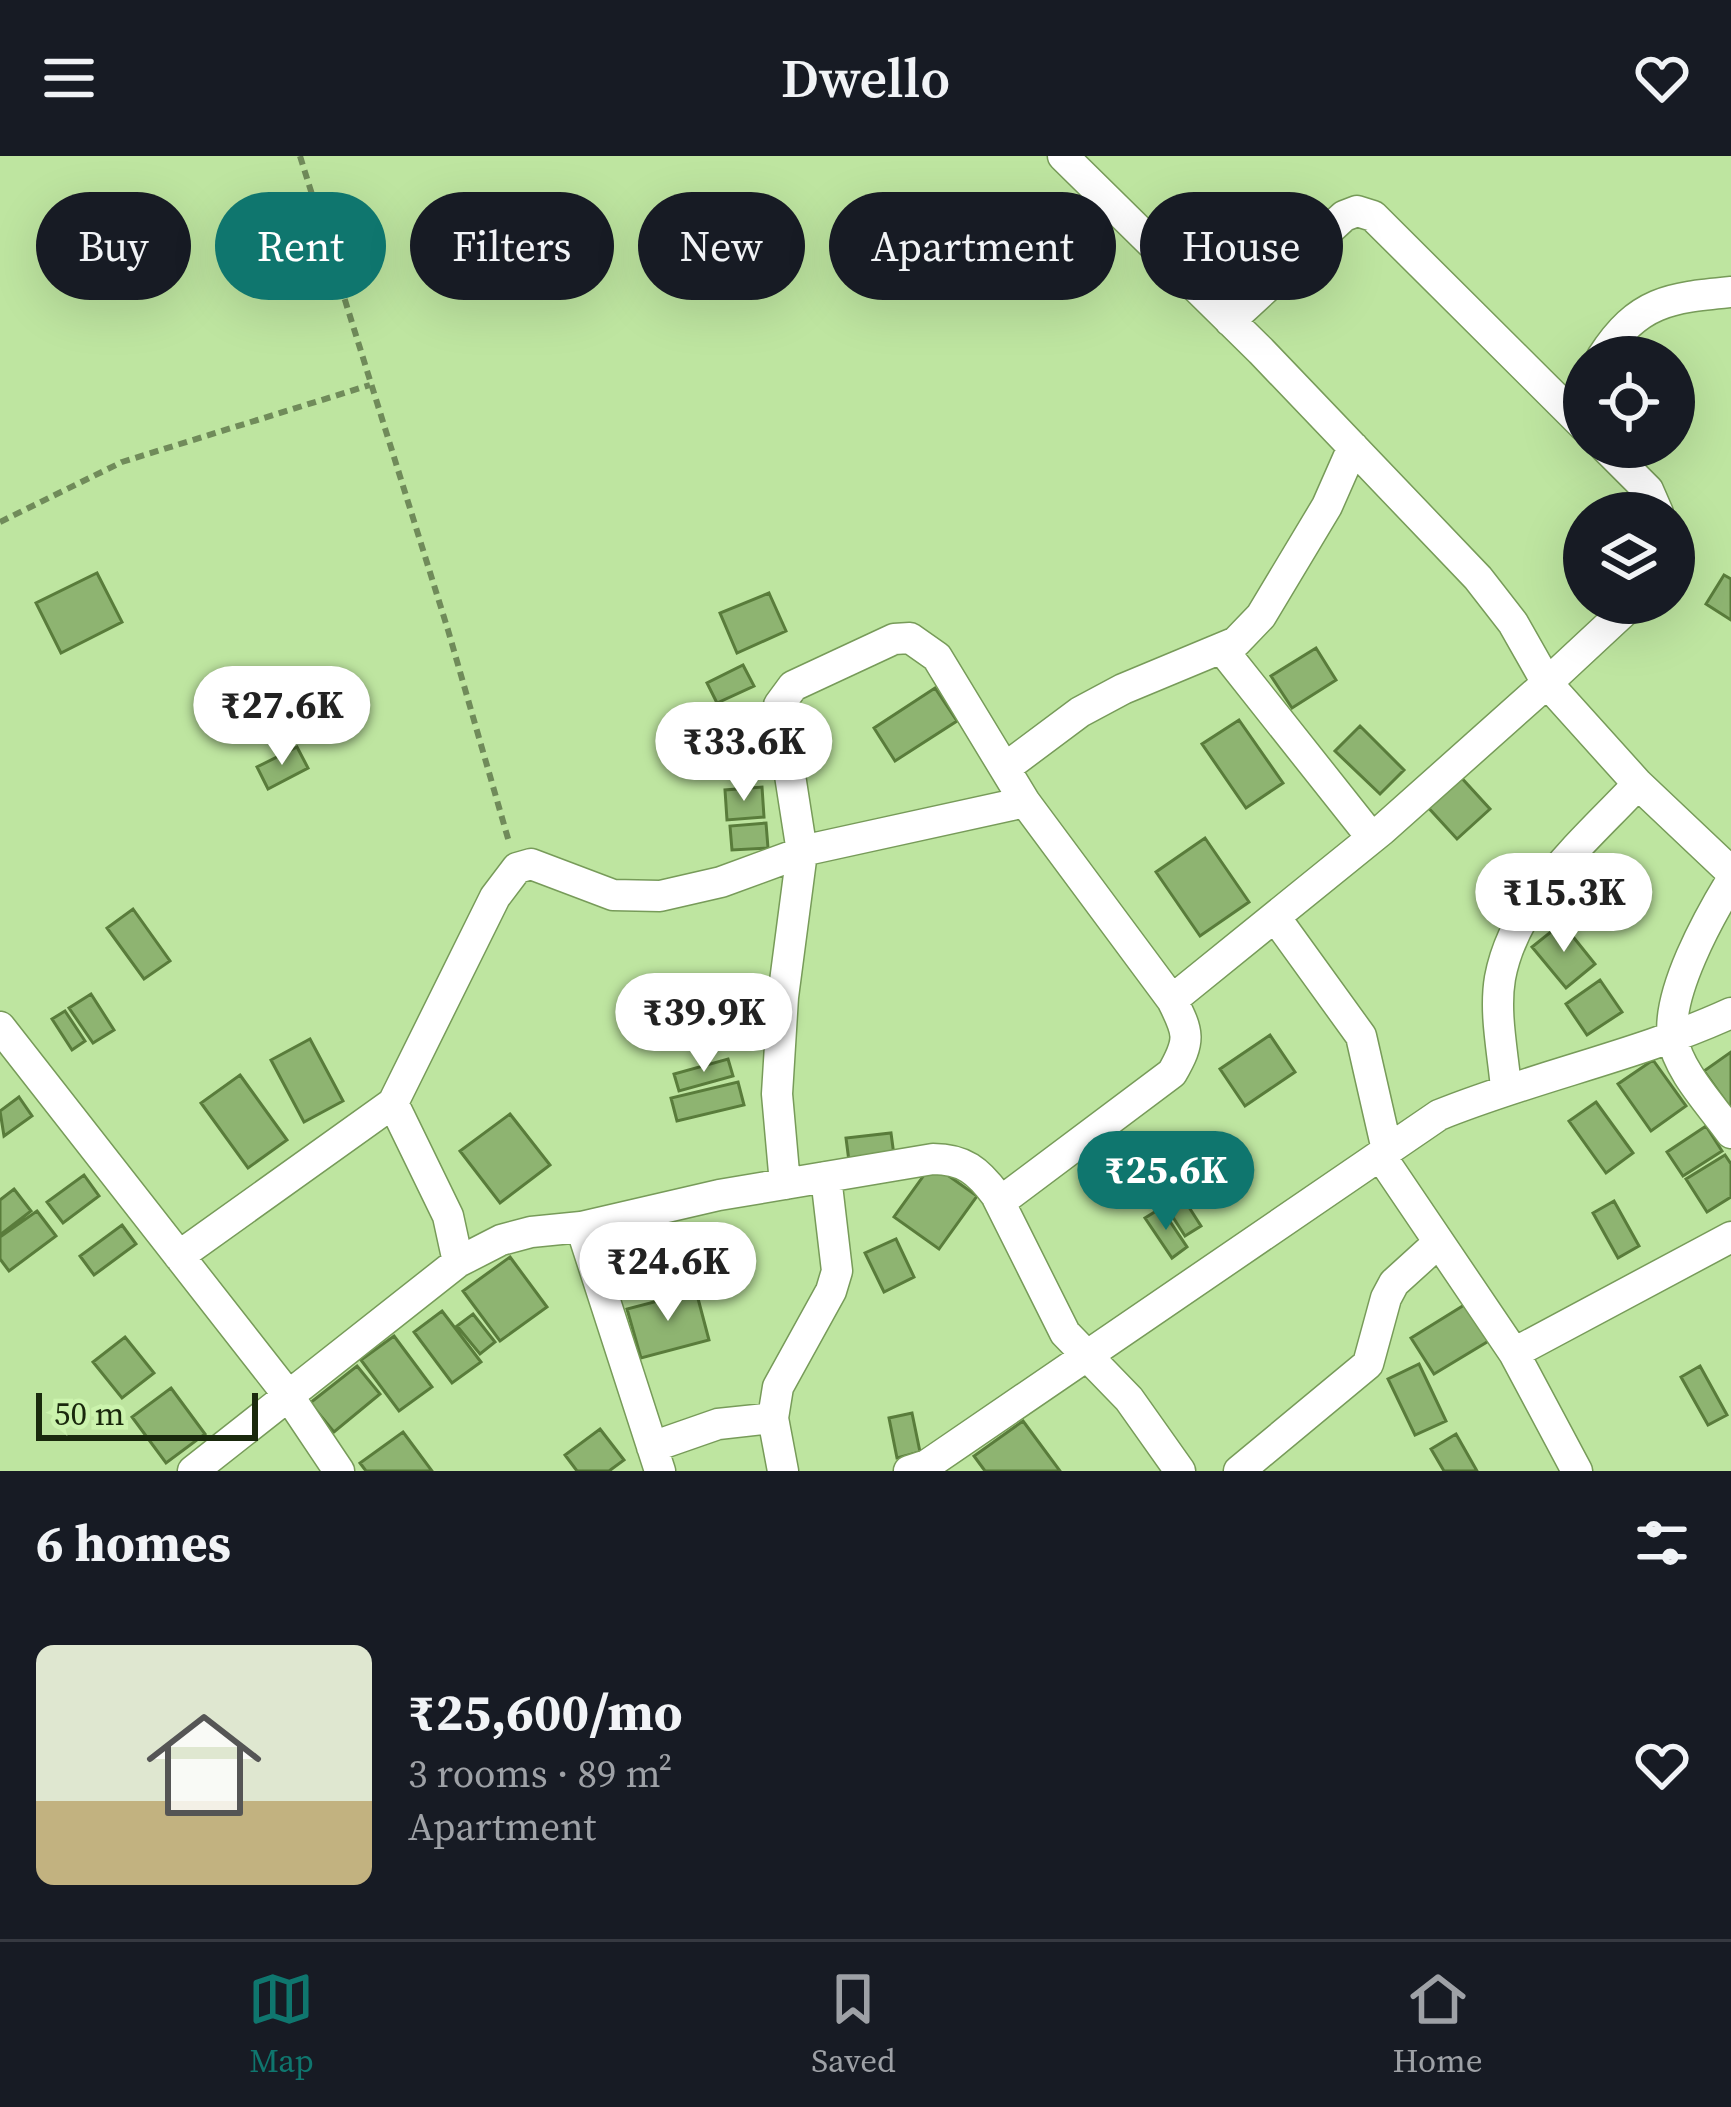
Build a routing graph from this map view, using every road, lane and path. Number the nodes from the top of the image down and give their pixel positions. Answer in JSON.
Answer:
{"nodes":[{"id":1,"x":299,"y":156,"type":"edge"},
{"id":2,"x":1063,"y":156,"type":"edge"},
{"id":3,"x":1731,"y":292,"type":"edge"},
{"id":4,"x":1230,"y":321,"type":"junction"},
{"id":5,"x":1616,"y":336,"type":"edge"},
{"id":6,"x":370,"y":385,"type":"junction"},
{"id":7,"x":1563,"y":393,"type":"edge"},
{"id":8,"x":1353,"y":446,"type":"junction"},
{"id":9,"x":1626,"y":468,"type":"edge"},
{"id":10,"x":1649,"y":492,"type":"edge"},
{"id":11,"x":0,"y":522,"type":"edge"},
{"id":12,"x":1610,"y":624,"type":"edge"},
{"id":13,"x":1222,"y":649,"type":"junction"},
{"id":14,"x":1546,"y":683,"type":"junction"},
{"id":15,"x":1005,"y":768,"type":"junction"},
{"id":16,"x":1638,"y":784,"type":"junction"},
{"id":17,"x":1025,"y":802,"type":"junction"},
{"id":18,"x":1372,"y":838,"type":"junction"},
{"id":19,"x":802,"y":852,"type":"junction"},
{"id":20,"x":517,"y":868,"type":"junction"},
{"id":21,"x":1729,"y":888,"type":"edge"},
{"id":22,"x":1275,"y":917,"type":"junction"},
{"id":23,"x":1172,"y":1000,"type":"junction"},
{"id":24,"x":1731,"y":1013,"type":"edge"},
{"id":25,"x":0,"y":1027,"type":"edge"},
{"id":26,"x":1672,"y":1040,"type":"junction"},
{"id":27,"x":1506,"y":1088,"type":"junction"},
{"id":28,"x":394,"y":1102,"type":"junction"},
{"id":29,"x":1731,"y":1133,"type":"edge"},
{"id":30,"x":1383,"y":1152,"type":"junction"},
{"id":31,"x":826,"y":1178,"type":"junction"},
{"id":32,"x":785,"y":1184,"type":"junction"},
{"id":33,"x":1000,"y":1202,"type":"junction"},
{"id":34,"x":580,"y":1227,"type":"junction"},
{"id":35,"x":1731,"y":1237,"type":"edge"},
{"id":36,"x":1438,"y":1243,"type":"junction"},
{"id":37,"x":179,"y":1256,"type":"junction"},
{"id":38,"x":458,"y":1262,"type":"junction"},
{"id":39,"x":1514,"y":1353,"type":"junction"},
{"id":40,"x":1086,"y":1358,"type":"junction"},
{"id":41,"x":288,"y":1395,"type":"junction"},
{"id":42,"x":772,"y":1418,"type":"junction"},
{"id":43,"x":656,"y":1459,"type":"edge"},
{"id":44,"x":948,"y":1462,"type":"edge"},
{"id":45,"x":193,"y":1471,"type":"edge"},
{"id":46,"x":339,"y":1471,"type":"edge"},
{"id":47,"x":783,"y":1471,"type":"edge"},
{"id":48,"x":909,"y":1471,"type":"edge"},
{"id":49,"x":1180,"y":1471,"type":"edge"},
{"id":50,"x":1239,"y":1471,"type":"edge"},
{"id":51,"x":1577,"y":1471,"type":"edge"}],
"edges":[{"from":1,"to":6,"type":"path"},
{"from":2,"to":4,"type":"street"},
{"from":3,"to":5,"type":"street"},
{"from":4,"to":7,"type":"street"},
{"from":4,"to":8,"type":"street"},
{"from":6,"to":11,"type":"path"},
{"from":6,"to":20,"type":"path"},
{"from":8,"to":13,"type":"street"},
{"from":8,"to":14,"type":"street"},
{"from":9,"to":10,"type":"street"},
{"from":12,"to":14,"type":"street"},
{"from":13,"to":15,"type":"street"},
{"from":13,"to":18,"type":"street"},
{"from":14,"to":16,"type":"street"},
{"from":14,"to":18,"type":"street"},
{"from":15,"to":17,"type":"street"},
{"from":15,"to":19,"type":"street"},
{"from":16,"to":21,"type":"street"},
{"from":16,"to":27,"type":"street"},
{"from":17,"to":19,"type":"street"},
{"from":17,"to":23,"type":"street"},
{"from":18,"to":22,"type":"street"},
{"from":19,"to":20,"type":"street"},
{"from":19,"to":32,"type":"street"},
{"from":20,"to":28,"type":"street"},
{"from":21,"to":26,"type":"street"},
{"from":22,"to":23,"type":"street"},
{"from":22,"to":30,"type":"street"},
{"from":23,"to":33,"type":"street"},
{"from":24,"to":26,"type":"street"},
{"from":25,"to":37,"type":"street"},
{"from":26,"to":27,"type":"street"},
{"from":26,"to":29,"type":"street"},
{"from":27,"to":30,"type":"street"},
{"from":28,"to":37,"type":"street"},
{"from":28,"to":38,"type":"street"},
{"from":30,"to":36,"type":"street"},
{"from":30,"to":40,"type":"street"},
{"from":31,"to":32,"type":"street"},
{"from":31,"to":33,"type":"street"},
{"from":31,"to":42,"type":"street"},
{"from":32,"to":34,"type":"street"},
{"from":33,"to":40,"type":"street"},
{"from":34,"to":38,"type":"street"},
{"from":34,"to":43,"type":"street"},
{"from":35,"to":39,"type":"street"},
{"from":36,"to":39,"type":"street"},
{"from":36,"to":50,"type":"street"},
{"from":37,"to":41,"type":"street"},
{"from":38,"to":41,"type":"street"},
{"from":39,"to":51,"type":"street"},
{"from":40,"to":44,"type":"street"},
{"from":40,"to":49,"type":"street"},
{"from":41,"to":45,"type":"street"},
{"from":41,"to":46,"type":"street"},
{"from":42,"to":43,"type":"street"},
{"from":42,"to":47,"type":"street"},
{"from":44,"to":48,"type":"street"}]}
